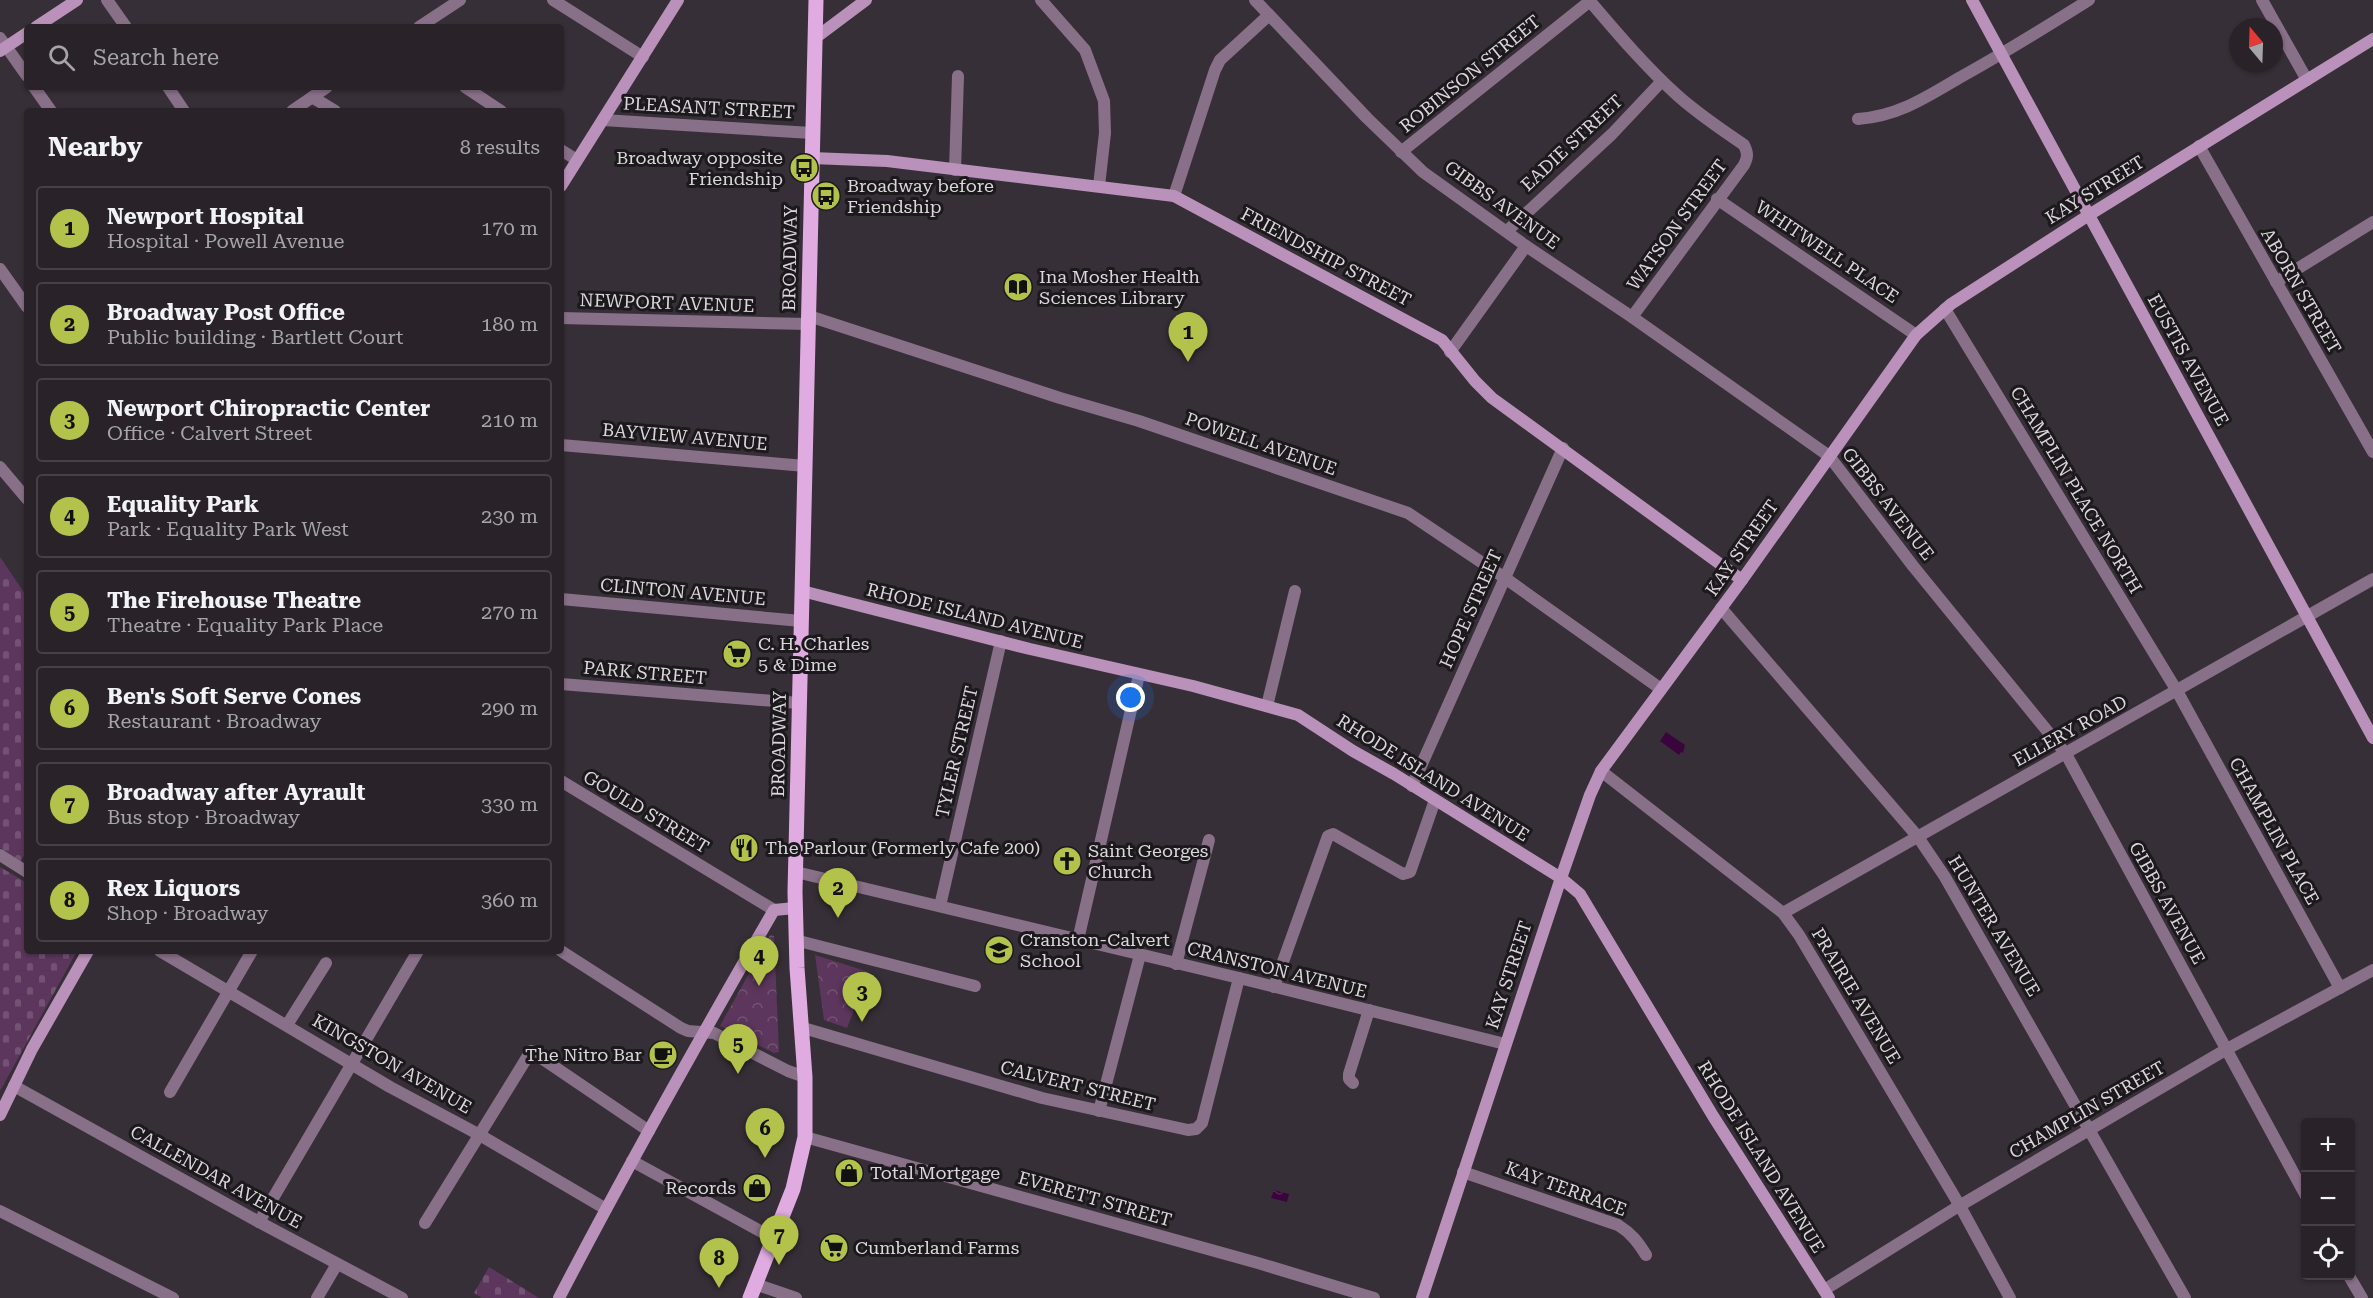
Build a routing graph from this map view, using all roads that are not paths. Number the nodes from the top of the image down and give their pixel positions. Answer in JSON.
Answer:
{"nodes":[{"id":1,"x":77,"y":0,"type":"edge"},
{"id":2,"x":107,"y":0,"type":"edge"},
{"id":3,"x":460,"y":0,"type":"edge"},
{"id":4,"x":553,"y":0,"type":"edge"},
{"id":5,"x":678,"y":0,"type":"edge"},
{"id":6,"x":816,"y":0,"type":"edge"},
{"id":7,"x":866,"y":0,"type":"edge"},
{"id":8,"x":1041,"y":0,"type":"edge"},
{"id":9,"x":1255,"y":0,"type":"edge"},
{"id":10,"x":1972,"y":0,"type":"edge"},
{"id":11,"x":2089,"y":0,"type":"edge"},
{"id":12,"x":2262,"y":0,"type":"edge"},
{"id":13,"x":1589,"y":1,"type":"edge"},
{"id":14,"x":1269,"y":15,"type":"junction"},
{"id":15,"x":41,"y":24,"type":"edge"},
{"id":16,"x":124,"y":24,"type":"edge"},
{"id":17,"x":424,"y":24,"type":"edge"},
{"id":18,"x":24,"y":34,"type":"edge"},
{"id":19,"x":814,"y":39,"type":"junction"},
{"id":20,"x":2373,"y":39,"type":"edge"},
{"id":21,"x":2,"y":45,"type":"edge"},
{"id":22,"x":2002,"y":55,"type":"junction"},
{"id":23,"x":643,"y":57,"type":"junction"},
{"id":24,"x":24,"y":72,"type":"edge"},
{"id":25,"x":958,"y":76,"type":"dead end"},
{"id":26,"x":2307,"y":80,"type":"junction"},
{"id":27,"x":1662,"y":81,"type":"junction"},
{"id":28,"x":36,"y":90,"type":"edge"},
{"id":29,"x":170,"y":90,"type":"edge"},
{"id":30,"x":322,"y":90,"type":"edge"},
{"id":31,"x":470,"y":90,"type":"edge"},
{"id":32,"x":312,"y":97,"type":"junction"},
{"id":33,"x":49,"y":108,"type":"edge"},
{"id":34,"x":182,"y":108,"type":"edge"},
{"id":35,"x":296,"y":108,"type":"edge"},
{"id":36,"x":330,"y":108,"type":"edge"},
{"id":37,"x":496,"y":108,"type":"edge"},
{"id":38,"x":1858,"y":119,"type":"dead end"},
{"id":39,"x":603,"y":120,"type":"junction"},
{"id":40,"x":812,"y":133,"type":"junction"},
{"id":41,"x":2199,"y":146,"type":"junction"},
{"id":42,"x":564,"y":152,"type":"edge"},
{"id":43,"x":1401,"y":152,"type":"junction"},
{"id":44,"x":812,"y":158,"type":"junction"},
{"id":45,"x":577,"y":160,"type":"junction"},
{"id":46,"x":955,"y":170,"type":"junction"},
{"id":47,"x":564,"y":181,"type":"edge"},
{"id":48,"x":1099,"y":186,"type":"junction"},
{"id":49,"x":1174,"y":196,"type":"junction"},
{"id":50,"x":1717,"y":199,"type":"junction"},
{"id":51,"x":2088,"y":214,"type":"junction"},
{"id":52,"x":2373,"y":222,"type":"edge"},
{"id":53,"x":1507,"y":231,"type":"junction"},
{"id":54,"x":1526,"y":246,"type":"junction"},
{"id":55,"x":0,"y":269,"type":"edge"},
{"id":56,"x":2276,"y":282,"type":"junction"},
{"id":57,"x":24,"y":303,"type":"edge"},
{"id":58,"x":1945,"y":309,"type":"junction"},
{"id":59,"x":1632,"y":317,"type":"junction"},
{"id":60,"x":564,"y":318,"type":"edge"},
{"id":61,"x":808,"y":320,"type":"junction"},
{"id":62,"x":1916,"y":335,"type":"junction"},
{"id":63,"x":1450,"y":352,"type":"junction"},
{"id":64,"x":564,"y":445,"type":"edge"},
{"id":65,"x":1563,"y":448,"type":"junction"},
{"id":66,"x":2373,"y":452,"type":"edge"},
{"id":67,"x":1829,"y":456,"type":"junction"},
{"id":68,"x":0,"y":466,"type":"edge"},
{"id":69,"x":805,"y":466,"type":"junction"},
{"id":70,"x":24,"y":495,"type":"edge"},
{"id":71,"x":1504,"y":578,"type":"junction"},
{"id":72,"x":2373,"y":579,"type":"edge"},
{"id":73,"x":1742,"y":580,"type":"junction"},
{"id":74,"x":802,"y":591,"type":"junction"},
{"id":75,"x":1295,"y":591,"type":"dead end"},
{"id":76,"x":564,"y":599,"type":"edge"},
{"id":77,"x":1721,"y":608,"type":"junction"},
{"id":78,"x":2308,"y":617,"type":"junction"},
{"id":79,"x":801,"y":621,"type":"junction"},
{"id":80,"x":1001,"y":641,"type":"junction"},
{"id":81,"x":1138,"y":675,"type":"junction"},
{"id":82,"x":564,"y":684,"type":"edge"},
{"id":83,"x":1661,"y":689,"type":"junction"},
{"id":84,"x":2177,"y":691,"type":"junction"},
{"id":85,"x":799,"y":703,"type":"junction"},
{"id":86,"x":1267,"y":706,"type":"junction"},
{"id":87,"x":2373,"y":738,"type":"edge"},
{"id":88,"x":2066,"y":754,"type":"junction"},
{"id":89,"x":1601,"y":771,"type":"junction"},
{"id":90,"x":564,"y":783,"type":"edge"},
{"id":91,"x":1412,"y":786,"type":"junction"},
{"id":92,"x":1435,"y":800,"type":"junction"},
{"id":93,"x":1918,"y":837,"type":"junction"},
{"id":94,"x":1209,"y":840,"type":"dead end"},
{"id":95,"x":0,"y":855,"type":"edge"},
{"id":96,"x":24,"y":870,"type":"edge"},
{"id":97,"x":796,"y":872,"type":"junction"},
{"id":98,"x":1561,"y":879,"type":"junction"},
{"id":99,"x":940,"y":906,"type":"junction"},
{"id":100,"x":795,"y":908,"type":"junction"},
{"id":101,"x":774,"y":910,"type":"junction"},
{"id":102,"x":1783,"y":913,"type":"junction"},
{"id":103,"x":795,"y":940,"type":"junction"},
{"id":104,"x":1078,"y":940,"type":"junction"},
{"id":105,"x":564,"y":953,"type":"edge"},
{"id":106,"x":86,"y":954,"type":"edge"},
{"id":107,"x":165,"y":954,"type":"edge"},
{"id":108,"x":250,"y":954,"type":"edge"},
{"id":109,"x":416,"y":954,"type":"edge"},
{"id":110,"x":1140,"y":955,"type":"junction"},
{"id":111,"x":326,"y":963,"type":"dead end"},
{"id":112,"x":1176,"y":964,"type":"junction"},
{"id":113,"x":2373,"y":970,"type":"edge"},
{"id":114,"x":1239,"y":978,"type":"junction"},
{"id":115,"x":975,"y":986,"type":"dead end"},
{"id":116,"x":1274,"y":987,"type":"junction"},
{"id":117,"x":2340,"y":988,"type":"junction"},
{"id":118,"x":229,"y":990,"type":"junction"},
{"id":119,"x":1370,"y":1010,"type":"junction"},
{"id":120,"x":287,"y":1025,"type":"junction"},
{"id":121,"x":800,"y":1027,"type":"junction"},
{"id":122,"x":702,"y":1032,"type":"junction"},
{"id":123,"x":1505,"y":1044,"type":"junction"},
{"id":124,"x":2227,"y":1049,"type":"junction"},
{"id":125,"x":351,"y":1063,"type":"junction"},
{"id":126,"x":805,"y":1077,"type":"junction"},
{"id":127,"x":1353,"y":1083,"type":"dead end"},
{"id":128,"x":14,"y":1086,"type":"junction"},
{"id":129,"x":170,"y":1092,"type":"dead end"},
{"id":130,"x":1099,"y":1111,"type":"junction"},
{"id":131,"x":0,"y":1115,"type":"edge"},
{"id":132,"x":2091,"y":1129,"type":"junction"},
{"id":133,"x":649,"y":1131,"type":"junction"},
{"id":134,"x":478,"y":1134,"type":"junction"},
{"id":135,"x":805,"y":1137,"type":"junction"},
{"id":136,"x":632,"y":1161,"type":"junction"},
{"id":137,"x":1463,"y":1172,"type":"junction"},
{"id":138,"x":2301,"y":1187,"type":"edge"},
{"id":139,"x":1960,"y":1206,"type":"junction"},
{"id":140,"x":606,"y":1209,"type":"junction"},
{"id":141,"x":0,"y":1210,"type":"edge"},
{"id":142,"x":259,"y":1222,"type":"junction"},
{"id":143,"x":425,"y":1224,"type":"dead end"},
{"id":144,"x":773,"y":1238,"type":"junction"},
{"id":145,"x":1646,"y":1255,"type":"dead end"},
{"id":146,"x":337,"y":1264,"type":"junction"},
{"id":147,"x":2352,"y":1280,"type":"edge"},
{"id":148,"x":753,"y":1291,"type":"edge"},
{"id":149,"x":1826,"y":1294,"type":"edge"},
{"id":150,"x":173,"y":1298,"type":"edge"},
{"id":151,"x":317,"y":1298,"type":"edge"},
{"id":152,"x":402,"y":1298,"type":"edge"},
{"id":153,"x":560,"y":1298,"type":"edge"},
{"id":154,"x":796,"y":1298,"type":"edge"},
{"id":155,"x":1374,"y":1298,"type":"edge"},
{"id":156,"x":1422,"y":1298,"type":"edge"},
{"id":157,"x":2010,"y":1298,"type":"edge"},
{"id":158,"x":2185,"y":1298,"type":"edge"},
{"id":159,"x":2362,"y":1298,"type":"edge"}],
"edges":[{"from":1,"to":15,"type":"street"},
{"from":2,"to":16,"type":"street"},
{"from":3,"to":17,"type":"street"},
{"from":4,"to":23,"type":"street"},
{"from":5,"to":23,"type":"street"},
{"from":6,"to":19,"type":"main road","name":"BROADWAY"},
{"from":7,"to":19,"type":"street"},
{"from":8,"to":48,"type":"street"},
{"from":9,"to":14,"type":"street","name":"GIBBS AVENUE"},
{"from":10,"to":22,"type":"street","name":"EUSTIS AVENUE"},
{"from":11,"to":22,"type":"street"},
{"from":12,"to":26,"type":"street"},
{"from":13,"to":27,"type":"street"},
{"from":13,"to":43,"type":"street","name":"ROBINSON STREET"},
{"from":14,"to":43,"type":"street","name":"GIBBS AVENUE"},
{"from":14,"to":49,"type":"street"},
{"from":18,"to":21,"type":"street"},
{"from":19,"to":40,"type":"main road","name":"BROADWAY"},
{"from":20,"to":26,"type":"street","name":"KAY STREET"},
{"from":21,"to":24,"type":"street"},
{"from":22,"to":38,"type":"street"},
{"from":22,"to":51,"type":"street","name":"EUSTIS AVENUE"},
{"from":23,"to":39,"type":"street"},
{"from":25,"to":46,"type":"street"},
{"from":26,"to":41,"type":"street","name":"KAY STREET"},
{"from":27,"to":50,"type":"street","name":"WATSON STREET"},
{"from":27,"to":53,"type":"street","name":"EADIE STREET"},
{"from":28,"to":33,"type":"street"},
{"from":29,"to":34,"type":"street"},
{"from":30,"to":32,"type":"street"},
{"from":31,"to":37,"type":"street"},
{"from":32,"to":35,"type":"street"},
{"from":32,"to":36,"type":"street"},
{"from":39,"to":40,"type":"street","name":"PLEASANT STREET"},
{"from":39,"to":45,"type":"street"},
{"from":40,"to":44,"type":"main road","name":"BROADWAY"},
{"from":41,"to":51,"type":"street","name":"KAY STREET"},
{"from":41,"to":56,"type":"street","name":"ABORN STREET"},
{"from":42,"to":45,"type":"street"},
{"from":43,"to":53,"type":"street","name":"GIBBS AVENUE"},
{"from":44,"to":46,"type":"street","name":"FRIENDSHIP STREET"},
{"from":44,"to":61,"type":"main road","name":"BROADWAY"},
{"from":45,"to":47,"type":"street"},
{"from":46,"to":48,"type":"street","name":"FRIENDSHIP STREET"},
{"from":48,"to":49,"type":"street","name":"FRIENDSHIP STREET"},
{"from":49,"to":63,"type":"street","name":"FRIENDSHIP STREET"},
{"from":50,"to":59,"type":"street","name":"WATSON STREET"},
{"from":50,"to":62,"type":"street","name":"WHITWELL PLACE"},
{"from":51,"to":58,"type":"street","name":"KAY STREET"},
{"from":51,"to":78,"type":"street","name":"EUSTIS AVENUE"},
{"from":52,"to":56,"type":"street"},
{"from":53,"to":54,"type":"street","name":"GIBBS AVENUE"},
{"from":54,"to":59,"type":"street","name":"GIBBS AVENUE"},
{"from":54,"to":63,"type":"street"},
{"from":55,"to":57,"type":"street"},
{"from":56,"to":66,"type":"street","name":"ABORN STREET"},
{"from":58,"to":62,"type":"street","name":"KAY STREET"},
{"from":58,"to":84,"type":"street","name":"CHAMPLIN PLACE NORTH"},
{"from":59,"to":67,"type":"street","name":"GIBBS AVENUE"},
{"from":60,"to":61,"type":"street","name":"NEWPORT AVENUE"},
{"from":61,"to":69,"type":"main road","name":"BROADWAY"},
{"from":61,"to":71,"type":"street","name":"POWELL AVENUE"},
{"from":62,"to":67,"type":"street","name":"KAY STREET"},
{"from":63,"to":65,"type":"street","name":"FRIENDSHIP STREET"},
{"from":64,"to":69,"type":"street","name":"BAYVIEW AVENUE"},
{"from":65,"to":71,"type":"street","name":"HOPE STREET"},
{"from":65,"to":73,"type":"street","name":"FRIENDSHIP STREET"},
{"from":67,"to":73,"type":"street","name":"KAY STREET"},
{"from":67,"to":88,"type":"street","name":"GIBBS AVENUE"},
{"from":68,"to":70,"type":"street"},
{"from":69,"to":74,"type":"main road","name":"BROADWAY"},
{"from":71,"to":83,"type":"street","name":"POWELL AVENUE"},
{"from":71,"to":91,"type":"street","name":"HOPE STREET"},
{"from":72,"to":78,"type":"street","name":"ELLERY ROAD"},
{"from":73,"to":77,"type":"street","name":"KAY STREET"},
{"from":74,"to":79,"type":"main road","name":"BROADWAY"},
{"from":74,"to":80,"type":"street","name":"RHODE ISLAND AVENUE"},
{"from":75,"to":86,"type":"street"},
{"from":76,"to":79,"type":"street","name":"CLINTON AVENUE"},
{"from":77,"to":83,"type":"street","name":"KAY STREET"},
{"from":77,"to":93,"type":"street","name":"HUNTER AVENUE"},
{"from":78,"to":84,"type":"street","name":"ELLERY ROAD"},
{"from":78,"to":87,"type":"street","name":"EUSTIS AVENUE"},
{"from":79,"to":85,"type":"main road","name":"BROADWAY"},
{"from":80,"to":81,"type":"street","name":"RHODE ISLAND AVENUE"},
{"from":80,"to":99,"type":"street","name":"TYLER STREET"},
{"from":81,"to":86,"type":"street","name":"RHODE ISLAND AVENUE"},
{"from":81,"to":104,"type":"street"},
{"from":82,"to":85,"type":"street","name":"PARK STREET"},
{"from":83,"to":89,"type":"street","name":"KAY STREET"},
{"from":84,"to":88,"type":"street","name":"ELLERY ROAD"},
{"from":84,"to":117,"type":"street","name":"CHAMPLIN PLACE"},
{"from":85,"to":97,"type":"main road","name":"BROADWAY"},
{"from":86,"to":91,"type":"street","name":"RHODE ISLAND AVENUE"},
{"from":88,"to":93,"type":"street","name":"ELLERY ROAD"},
{"from":88,"to":124,"type":"street","name":"GIBBS AVENUE"},
{"from":89,"to":98,"type":"street","name":"KAY STREET"},
{"from":89,"to":102,"type":"street","name":"PRAIRIE AVENUE"},
{"from":90,"to":101,"type":"street","name":"GOULD STREET"},
{"from":91,"to":92,"type":"street","name":"RHODE ISLAND AVENUE"},
{"from":92,"to":98,"type":"street","name":"RHODE ISLAND AVENUE"},
{"from":92,"to":116,"type":"street"},
{"from":93,"to":102,"type":"street","name":"ELLERY ROAD"},
{"from":93,"to":132,"type":"street","name":"HUNTER AVENUE"},
{"from":94,"to":112,"type":"street"},
{"from":95,"to":96,"type":"street"},
{"from":97,"to":99,"type":"street","name":"CRANSTON AVENUE"},
{"from":97,"to":100,"type":"main road","name":"BROADWAY"},
{"from":98,"to":123,"type":"street","name":"KAY STREET"},
{"from":98,"to":149,"type":"street","name":"RHODE ISLAND AVENUE"},
{"from":99,"to":104,"type":"street","name":"CRANSTON AVENUE"},
{"from":100,"to":101,"type":"street"},
{"from":100,"to":103,"type":"main road","name":"BROADWAY"},
{"from":101,"to":122,"type":"street"},
{"from":102,"to":139,"type":"street","name":"PRAIRIE AVENUE"},
{"from":103,"to":115,"type":"street"},
{"from":103,"to":121,"type":"main road","name":"BROADWAY"},
{"from":104,"to":110,"type":"street","name":"CRANSTON AVENUE"},
{"from":105,"to":122,"type":"street"},
{"from":106,"to":128,"type":"street"},
{"from":107,"to":118,"type":"street","name":"KINGSTON AVENUE"},
{"from":108,"to":118,"type":"street"},
{"from":109,"to":125,"type":"street"},
{"from":110,"to":112,"type":"street","name":"CRANSTON AVENUE"},
{"from":110,"to":130,"type":"street"},
{"from":111,"to":120,"type":"street"},
{"from":112,"to":114,"type":"street","name":"CRANSTON AVENUE"},
{"from":113,"to":117,"type":"street","name":"CHAMPLIN STREET"},
{"from":114,"to":116,"type":"street","name":"CRANSTON AVENUE"},
{"from":114,"to":130,"type":"street","name":"CALVERT STREET"},
{"from":116,"to":119,"type":"street","name":"CRANSTON AVENUE"},
{"from":117,"to":124,"type":"street","name":"CHAMPLIN STREET"},
{"from":118,"to":120,"type":"street","name":"KINGSTON AVENUE"},
{"from":118,"to":129,"type":"street"},
{"from":119,"to":123,"type":"street","name":"CRANSTON AVENUE"},
{"from":119,"to":127,"type":"street"},
{"from":120,"to":125,"type":"street","name":"KINGSTON AVENUE"},
{"from":121,"to":126,"type":"main road","name":"BROADWAY"},
{"from":121,"to":130,"type":"street","name":"CALVERT STREET"},
{"from":122,"to":126,"type":"street"},
{"from":122,"to":133,"type":"street"},
{"from":123,"to":137,"type":"street","name":"KAY STREET"},
{"from":124,"to":132,"type":"street","name":"CHAMPLIN STREET"},
{"from":124,"to":138,"type":"street","name":"GIBBS AVENUE"},
{"from":125,"to":134,"type":"street","name":"KINGSTON AVENUE"},
{"from":125,"to":142,"type":"street"},
{"from":126,"to":135,"type":"main road","name":"BROADWAY"},
{"from":128,"to":131,"type":"street"},
{"from":128,"to":142,"type":"street","name":"CALLENDAR AVENUE"},
{"from":132,"to":139,"type":"street","name":"CHAMPLIN STREET"},
{"from":132,"to":158,"type":"street","name":"HUNTER AVENUE"},
{"from":133,"to":134,"type":"street"},
{"from":133,"to":136,"type":"street"},
{"from":134,"to":140,"type":"street","name":"KINGSTON AVENUE"},
{"from":134,"to":143,"type":"street"},
{"from":135,"to":144,"type":"main road","name":"BROADWAY"},
{"from":135,"to":155,"type":"street","name":"EVERETT STREET"},
{"from":136,"to":140,"type":"street"},
{"from":136,"to":144,"type":"street"},
{"from":137,"to":145,"type":"street","name":"KAY TERRACE"},
{"from":137,"to":156,"type":"street","name":"KAY STREET"},
{"from":139,"to":149,"type":"street","name":"CHAMPLIN STREET"},
{"from":139,"to":157,"type":"street","name":"PRAIRIE AVENUE"},
{"from":140,"to":153,"type":"street"},
{"from":141,"to":150,"type":"street"},
{"from":142,"to":146,"type":"street","name":"CALLENDAR AVENUE"},
{"from":144,"to":148,"type":"main road","name":"BROADWAY"},
{"from":146,"to":151,"type":"street"},
{"from":146,"to":152,"type":"street","name":"CALLENDAR AVENUE"},
{"from":147,"to":159,"type":"street"},
{"from":148,"to":154,"type":"street"}]}
